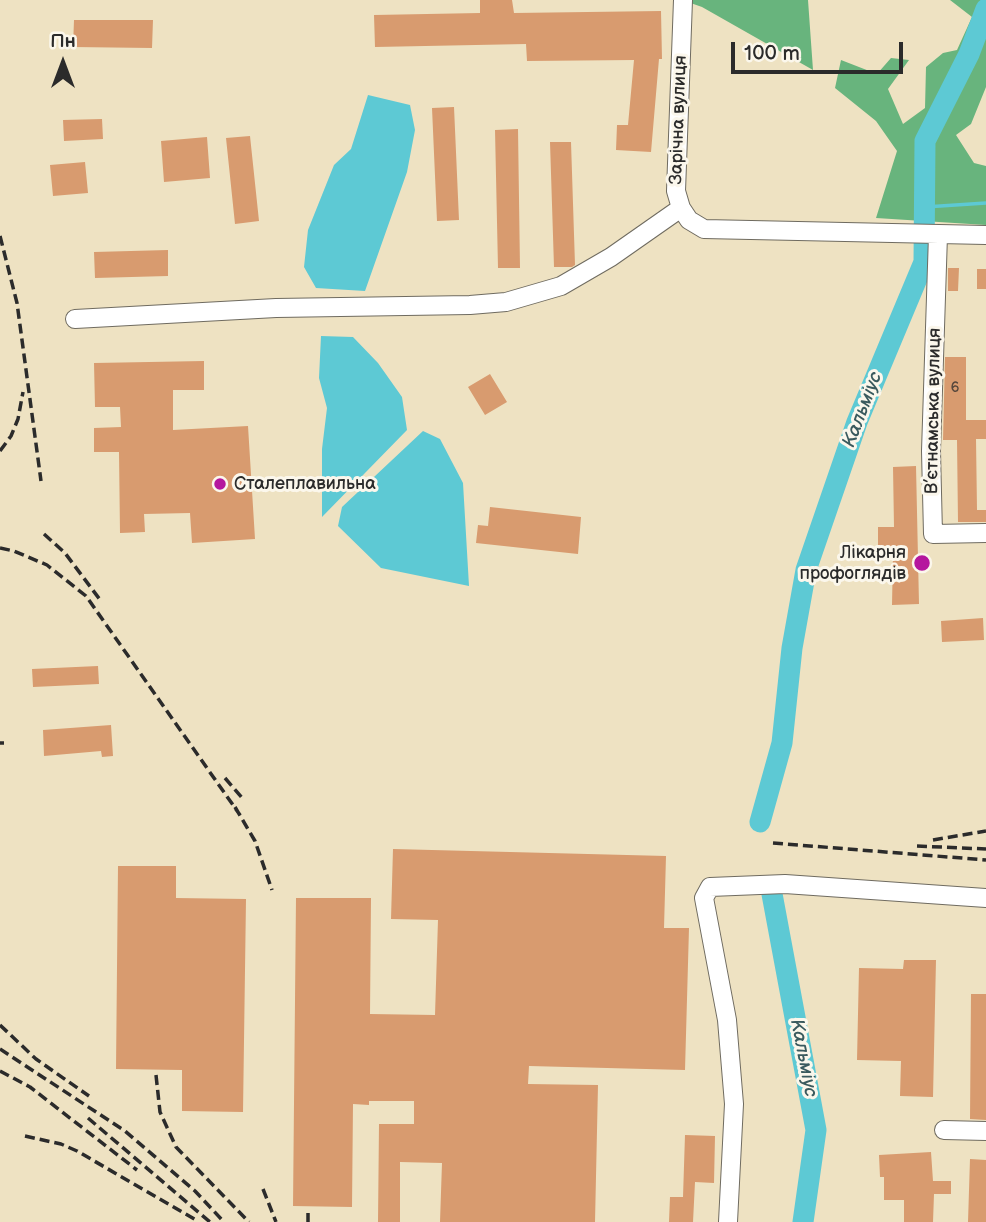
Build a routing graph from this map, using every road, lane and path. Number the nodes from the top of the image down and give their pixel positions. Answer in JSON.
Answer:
{"nodes":[{"id":1,"x":683,"y":0,"type":"edge"},
{"id":2,"x":681,"y":208,"type":"junction"},
{"id":3,"x":938,"y":235,"type":"junction"},
{"id":4,"x":986,"y":235,"type":"edge"},
{"id":5,"x":75,"y":319,"type":"dead end"},
{"id":6,"x":986,"y":533,"type":"edge"},
{"id":7,"x":986,"y":898,"type":"edge"},
{"id":8,"x":944,"y":1130,"type":"dead end"},
{"id":9,"x":986,"y":1131,"type":"edge"},
{"id":10,"x":727,"y":1222,"type":"edge"}],
"edges":[{"from":1,"to":2,"type":"street","name":"Зарічна вулиця"},
{"from":2,"to":3,"type":"street","name":"Зарічна вулиця"},
{"from":2,"to":5,"type":"street"},
{"from":3,"to":4,"type":"street"},
{"from":3,"to":6,"type":"street","name":"В’єтнамська вулиця"},
{"from":7,"to":10,"type":"street"},
{"from":8,"to":9,"type":"street"}]}
